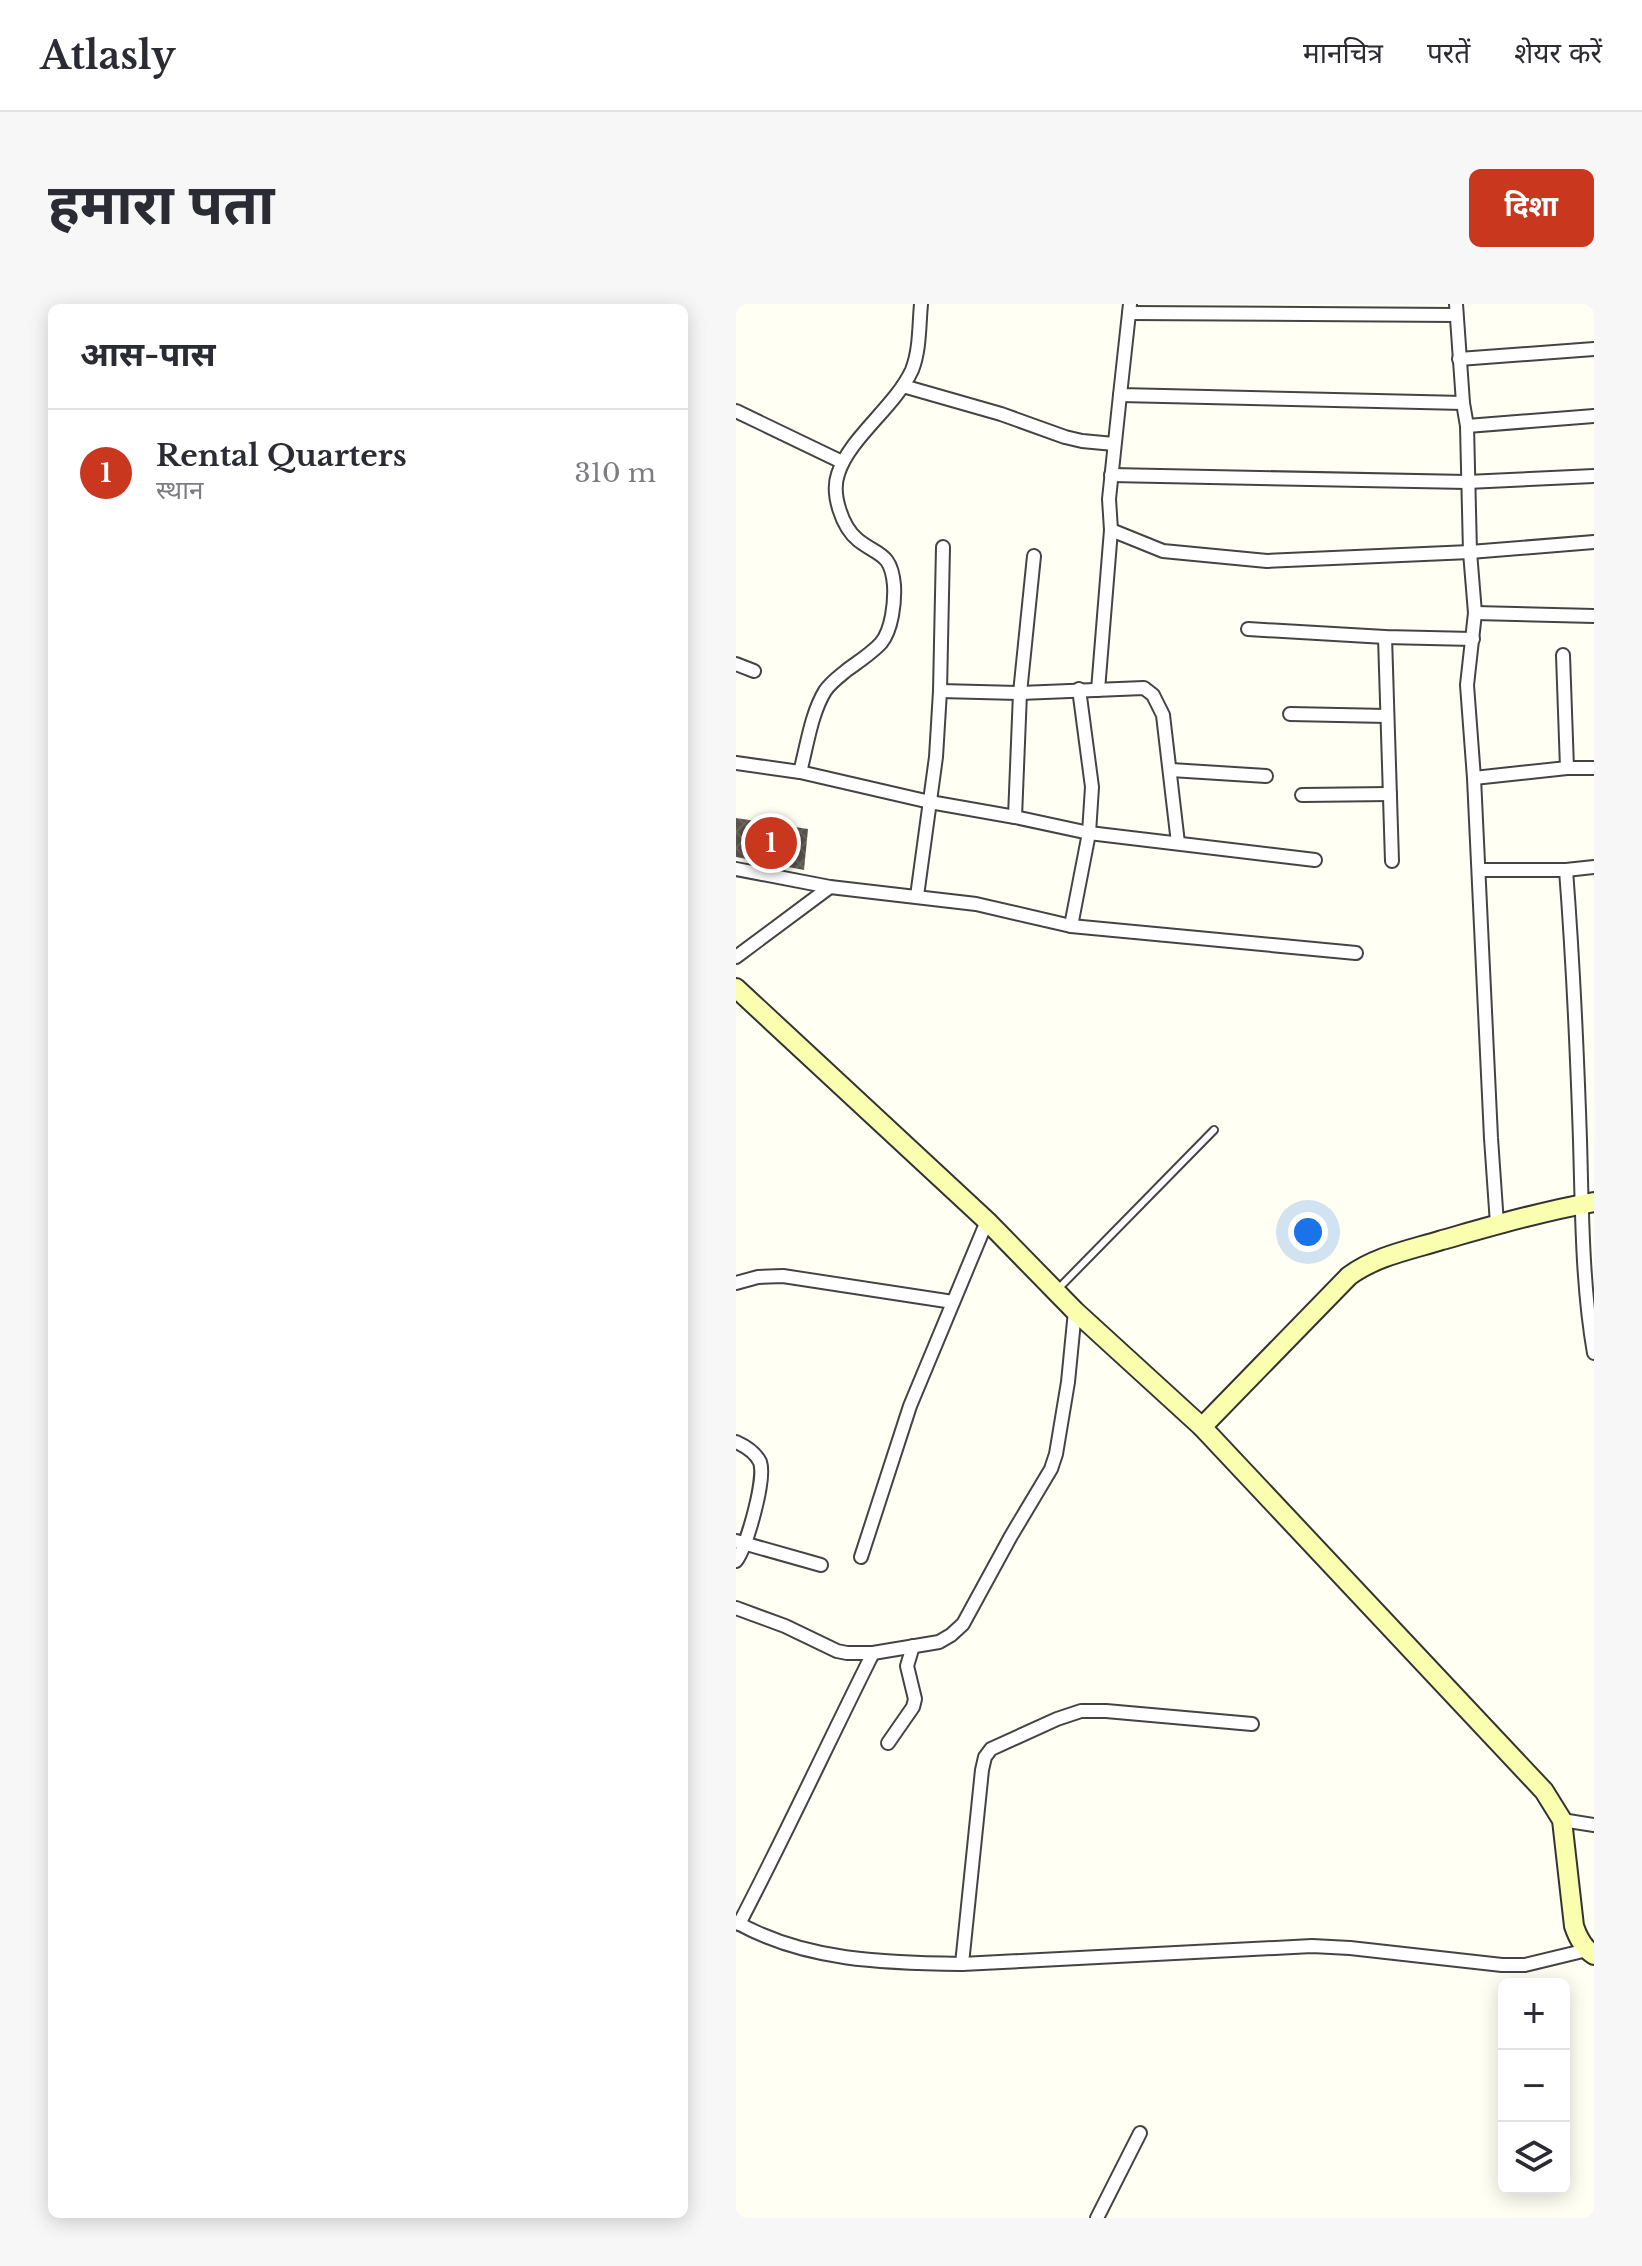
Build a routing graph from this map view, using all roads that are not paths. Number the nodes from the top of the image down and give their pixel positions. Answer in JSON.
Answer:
{"nodes":[{"id":1,"x":921,"y":304,"type":"edge"},
{"id":2,"x":1130,"y":308,"type":"edge"},
{"id":3,"x":1456,"y":310,"type":"edge"},
{"id":4,"x":1594,"y":349,"type":"edge"},
{"id":5,"x":1459,"y":359,"type":"junction"},
{"id":6,"x":903,"y":386,"type":"junction"},
{"id":7,"x":1120,"y":395,"type":"junction"},
{"id":8,"x":1463,"y":403,"type":"junction"},
{"id":9,"x":736,"y":411,"type":"edge"},
{"id":10,"x":1594,"y":416,"type":"edge"},
{"id":11,"x":1467,"y":426,"type":"junction"},
{"id":12,"x":1114,"y":444,"type":"junction"},
{"id":13,"x":842,"y":462,"type":"junction"},
{"id":14,"x":1111,"y":475,"type":"junction"},
{"id":15,"x":1594,"y":476,"type":"edge"},
{"id":16,"x":1467,"y":482,"type":"junction"},
{"id":17,"x":1111,"y":530,"type":"junction"},
{"id":18,"x":1594,"y":542,"type":"edge"},
{"id":19,"x":943,"y":547,"type":"dead end"},
{"id":20,"x":1470,"y":552,"type":"junction"},
{"id":21,"x":1034,"y":556,"type":"dead end"},
{"id":22,"x":1475,"y":613,"type":"junction"},
{"id":23,"x":1594,"y":616,"type":"edge"},
{"id":24,"x":1248,"y":629,"type":"dead end"},
{"id":25,"x":1385,"y":637,"type":"junction"},
{"id":26,"x":1473,"y":639,"type":"junction"},
{"id":27,"x":1563,"y":655,"type":"dead end"},
{"id":28,"x":736,"y":664,"type":"edge"},
{"id":29,"x":754,"y":671,"type":"dead end"},
{"id":30,"x":1079,"y":689,"type":"junction"},
{"id":31,"x":1098,"y":690,"type":"junction"},
{"id":32,"x":940,"y":691,"type":"junction"},
{"id":33,"x":1020,"y":693,"type":"junction"},
{"id":34,"x":1290,"y":714,"type":"dead end"},
{"id":35,"x":1387,"y":716,"type":"junction"},
{"id":36,"x":736,"y":763,"type":"edge"},
{"id":37,"x":1567,"y":768,"type":"junction"},
{"id":38,"x":1594,"y":768,"type":"edge"},
{"id":39,"x":1171,"y":770,"type":"junction"},
{"id":40,"x":800,"y":772,"type":"junction"},
{"id":41,"x":1266,"y":776,"type":"dead end"},
{"id":42,"x":1474,"y":778,"type":"junction"},
{"id":43,"x":1390,"y":794,"type":"junction"},
{"id":44,"x":1302,"y":795,"type":"dead end"},
{"id":45,"x":930,"y":802,"type":"junction"},
{"id":46,"x":1015,"y":817,"type":"junction"},
{"id":47,"x":1089,"y":833,"type":"junction"},
{"id":48,"x":1178,"y":843,"type":"junction"},
{"id":49,"x":1315,"y":860,"type":"dead end"},
{"id":50,"x":1392,"y":861,"type":"dead end"},
{"id":51,"x":1594,"y":867,"type":"edge"},
{"id":52,"x":736,"y":869,"type":"edge"},
{"id":53,"x":1479,"y":870,"type":"junction"},
{"id":54,"x":1566,"y":870,"type":"junction"},
{"id":55,"x":830,"y":887,"type":"junction"},
{"id":56,"x":917,"y":896,"type":"junction"},
{"id":57,"x":1071,"y":926,"type":"junction"},
{"id":58,"x":1356,"y":953,"type":"dead end"},
{"id":59,"x":736,"y":957,"type":"edge"},
{"id":60,"x":736,"y":988,"type":"edge"},
{"id":61,"x":1214,"y":1130,"type":"dead end"},
{"id":62,"x":1588,"y":1203,"type":"edge"},
{"id":63,"x":987,"y":1221,"type":"junction"},
{"id":64,"x":1492,"y":1226,"type":"junction"},
{"id":65,"x":736,"y":1283,"type":"edge"},
{"id":66,"x":1057,"y":1290,"type":"junction"},
{"id":67,"x":953,"y":1302,"type":"junction"},
{"id":68,"x":1075,"y":1311,"type":"junction"},
{"id":69,"x":1594,"y":1353,"type":"edge"},
{"id":70,"x":1202,"y":1427,"type":"junction"},
{"id":71,"x":736,"y":1442,"type":"edge"},
{"id":72,"x":741,"y":1542,"type":"edge"},
{"id":73,"x":861,"y":1557,"type":"dead end"},
{"id":74,"x":736,"y":1561,"type":"edge"},
{"id":75,"x":821,"y":1565,"type":"dead end"},
{"id":76,"x":736,"y":1608,"type":"edge"},
{"id":77,"x":913,"y":1646,"type":"junction"},
{"id":78,"x":873,"y":1653,"type":"junction"},
{"id":79,"x":1252,"y":1724,"type":"dead end"},
{"id":80,"x":888,"y":1743,"type":"dead end"},
{"id":81,"x":1562,"y":1820,"type":"junction"},
{"id":82,"x":1594,"y":1825,"type":"edge"},
{"id":83,"x":738,"y":1923,"type":"edge"},
{"id":84,"x":1590,"y":1952,"type":"edge"},
{"id":85,"x":962,"y":1964,"type":"junction"},
{"id":86,"x":1140,"y":2133,"type":"dead end"},
{"id":87,"x":1097,"y":2218,"type":"edge"}],
"edges":[{"from":1,"to":6,"type":"street"},
{"from":2,"to":3,"type":"street"},
{"from":2,"to":7,"type":"street"},
{"from":3,"to":5,"type":"street"},
{"from":4,"to":5,"type":"street"},
{"from":5,"to":8,"type":"street"},
{"from":6,"to":12,"type":"street"},
{"from":6,"to":13,"type":"street"},
{"from":7,"to":8,"type":"street"},
{"from":7,"to":12,"type":"street"},
{"from":8,"to":11,"type":"street"},
{"from":9,"to":13,"type":"street"},
{"from":10,"to":11,"type":"street"},
{"from":11,"to":16,"type":"street"},
{"from":12,"to":14,"type":"street"},
{"from":13,"to":40,"type":"street"},
{"from":14,"to":16,"type":"street"},
{"from":14,"to":17,"type":"street"},
{"from":15,"to":16,"type":"street"},
{"from":16,"to":20,"type":"street"},
{"from":17,"to":20,"type":"street"},
{"from":17,"to":31,"type":"street"},
{"from":18,"to":20,"type":"street"},
{"from":19,"to":32,"type":"street"},
{"from":20,"to":22,"type":"street"},
{"from":21,"to":33,"type":"street"},
{"from":22,"to":23,"type":"street"},
{"from":22,"to":26,"type":"street"},
{"from":24,"to":25,"type":"street"},
{"from":25,"to":26,"type":"street"},
{"from":25,"to":35,"type":"street"},
{"from":26,"to":42,"type":"street"},
{"from":27,"to":37,"type":"street"},
{"from":28,"to":29,"type":"street"},
{"from":30,"to":31,"type":"street"},
{"from":30,"to":33,"type":"street"},
{"from":30,"to":47,"type":"street"},
{"from":31,"to":39,"type":"street"},
{"from":32,"to":33,"type":"street"},
{"from":32,"to":45,"type":"street"},
{"from":33,"to":46,"type":"street"},
{"from":34,"to":35,"type":"street"},
{"from":35,"to":43,"type":"street"},
{"from":36,"to":40,"type":"street"},
{"from":37,"to":38,"type":"street"},
{"from":37,"to":42,"type":"street"},
{"from":39,"to":41,"type":"street"},
{"from":39,"to":48,"type":"street"},
{"from":40,"to":45,"type":"street"},
{"from":42,"to":53,"type":"street"},
{"from":43,"to":44,"type":"street"},
{"from":43,"to":50,"type":"street"},
{"from":45,"to":46,"type":"street"},
{"from":45,"to":56,"type":"street"},
{"from":46,"to":47,"type":"street"},
{"from":47,"to":48,"type":"street"},
{"from":47,"to":57,"type":"street"},
{"from":48,"to":49,"type":"street"},
{"from":51,"to":54,"type":"street"},
{"from":52,"to":55,"type":"street"},
{"from":53,"to":54,"type":"street"},
{"from":53,"to":64,"type":"street"},
{"from":54,"to":62,"type":"street"},
{"from":55,"to":56,"type":"street"},
{"from":55,"to":59,"type":"street"},
{"from":56,"to":57,"type":"street"},
{"from":57,"to":58,"type":"street"},
{"from":60,"to":63,"type":"street"},
{"from":61,"to":66,"type":"lane"},
{"from":62,"to":64,"type":"street"},
{"from":62,"to":69,"type":"street"},
{"from":63,"to":66,"type":"street"},
{"from":63,"to":67,"type":"street"},
{"from":64,"to":70,"type":"street"},
{"from":65,"to":67,"type":"street"},
{"from":66,"to":68,"type":"street"},
{"from":67,"to":73,"type":"street"},
{"from":68,"to":70,"type":"street"},
{"from":68,"to":77,"type":"street"},
{"from":70,"to":81,"type":"street"},
{"from":71,"to":72,"type":"street"},
{"from":72,"to":74,"type":"street"},
{"from":72,"to":75,"type":"street"},
{"from":76,"to":78,"type":"street"},
{"from":77,"to":78,"type":"street"},
{"from":77,"to":80,"type":"street"},
{"from":78,"to":83,"type":"street"},
{"from":79,"to":85,"type":"street"},
{"from":81,"to":82,"type":"street"},
{"from":81,"to":84,"type":"street"},
{"from":83,"to":85,"type":"street"},
{"from":84,"to":85,"type":"street"},
{"from":86,"to":87,"type":"street"}]}
